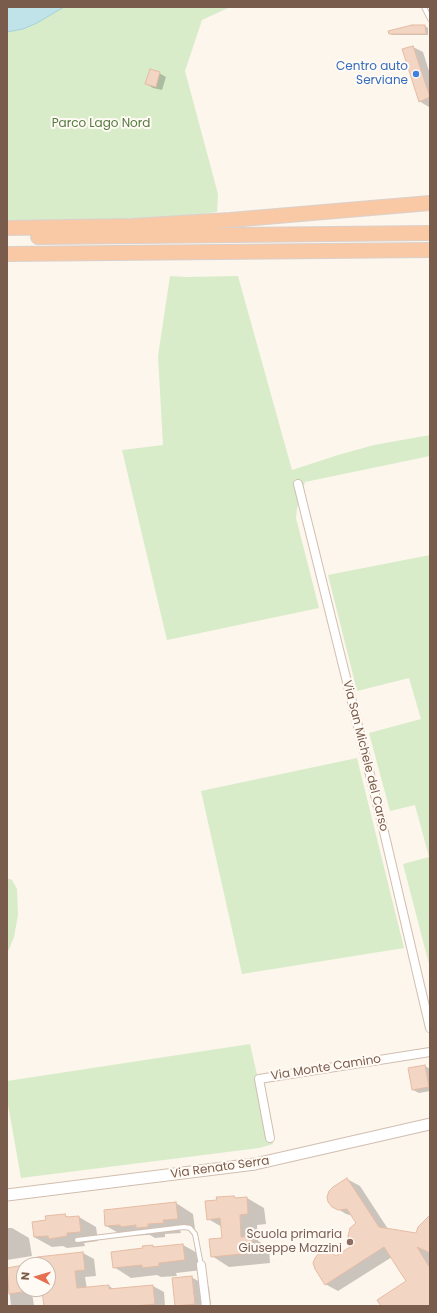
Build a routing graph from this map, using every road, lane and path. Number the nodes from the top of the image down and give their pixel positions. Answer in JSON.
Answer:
{"nodes":[{"id":1,"x":424,"y":7,"type":"edge"},
{"id":2,"x":430,"y":13,"type":"edge"},
{"id":3,"x":430,"y":19,"type":"edge"},
{"id":4,"x":430,"y":203,"type":"edge"},
{"id":5,"x":7,"y":228,"type":"edge"},
{"id":6,"x":430,"y":233,"type":"edge"},
{"id":7,"x":7,"y":237,"type":"edge"},
{"id":8,"x":430,"y":250,"type":"edge"},
{"id":9,"x":7,"y":254,"type":"edge"},
{"id":10,"x":298,"y":484,"type":"dead end"},
{"id":11,"x":430,"y":1028,"type":"edge"},
{"id":12,"x":430,"y":1052,"type":"edge"},
{"id":13,"x":430,"y":1124,"type":"edge"},
{"id":14,"x":270,"y":1138,"type":"dead end"},
{"id":15,"x":7,"y":1195,"type":"edge"},
{"id":16,"x":77,"y":1240,"type":"dead end"},
{"id":17,"x":201,"y":1265,"type":"joint"},
{"id":18,"x":206,"y":1306,"type":"edge"}],
"edges":[{"from":1,"to":2,"type":"lane"},
{"from":1,"to":3,"type":"lane"},
{"from":4,"to":5,"type":"highway"},
{"from":6,"to":7,"type":"highway"},
{"from":8,"to":9,"type":"highway"},
{"from":10,"to":11,"type":"street","name":"Via San Michele del Carso"},
{"from":12,"to":14,"type":"street","name":"Via Monte Camino"},
{"from":13,"to":15,"type":"street","name":"Via Renato Serra"},
{"from":16,"to":17,"type":"lane"},
{"from":17,"to":18,"type":"street"}]}
